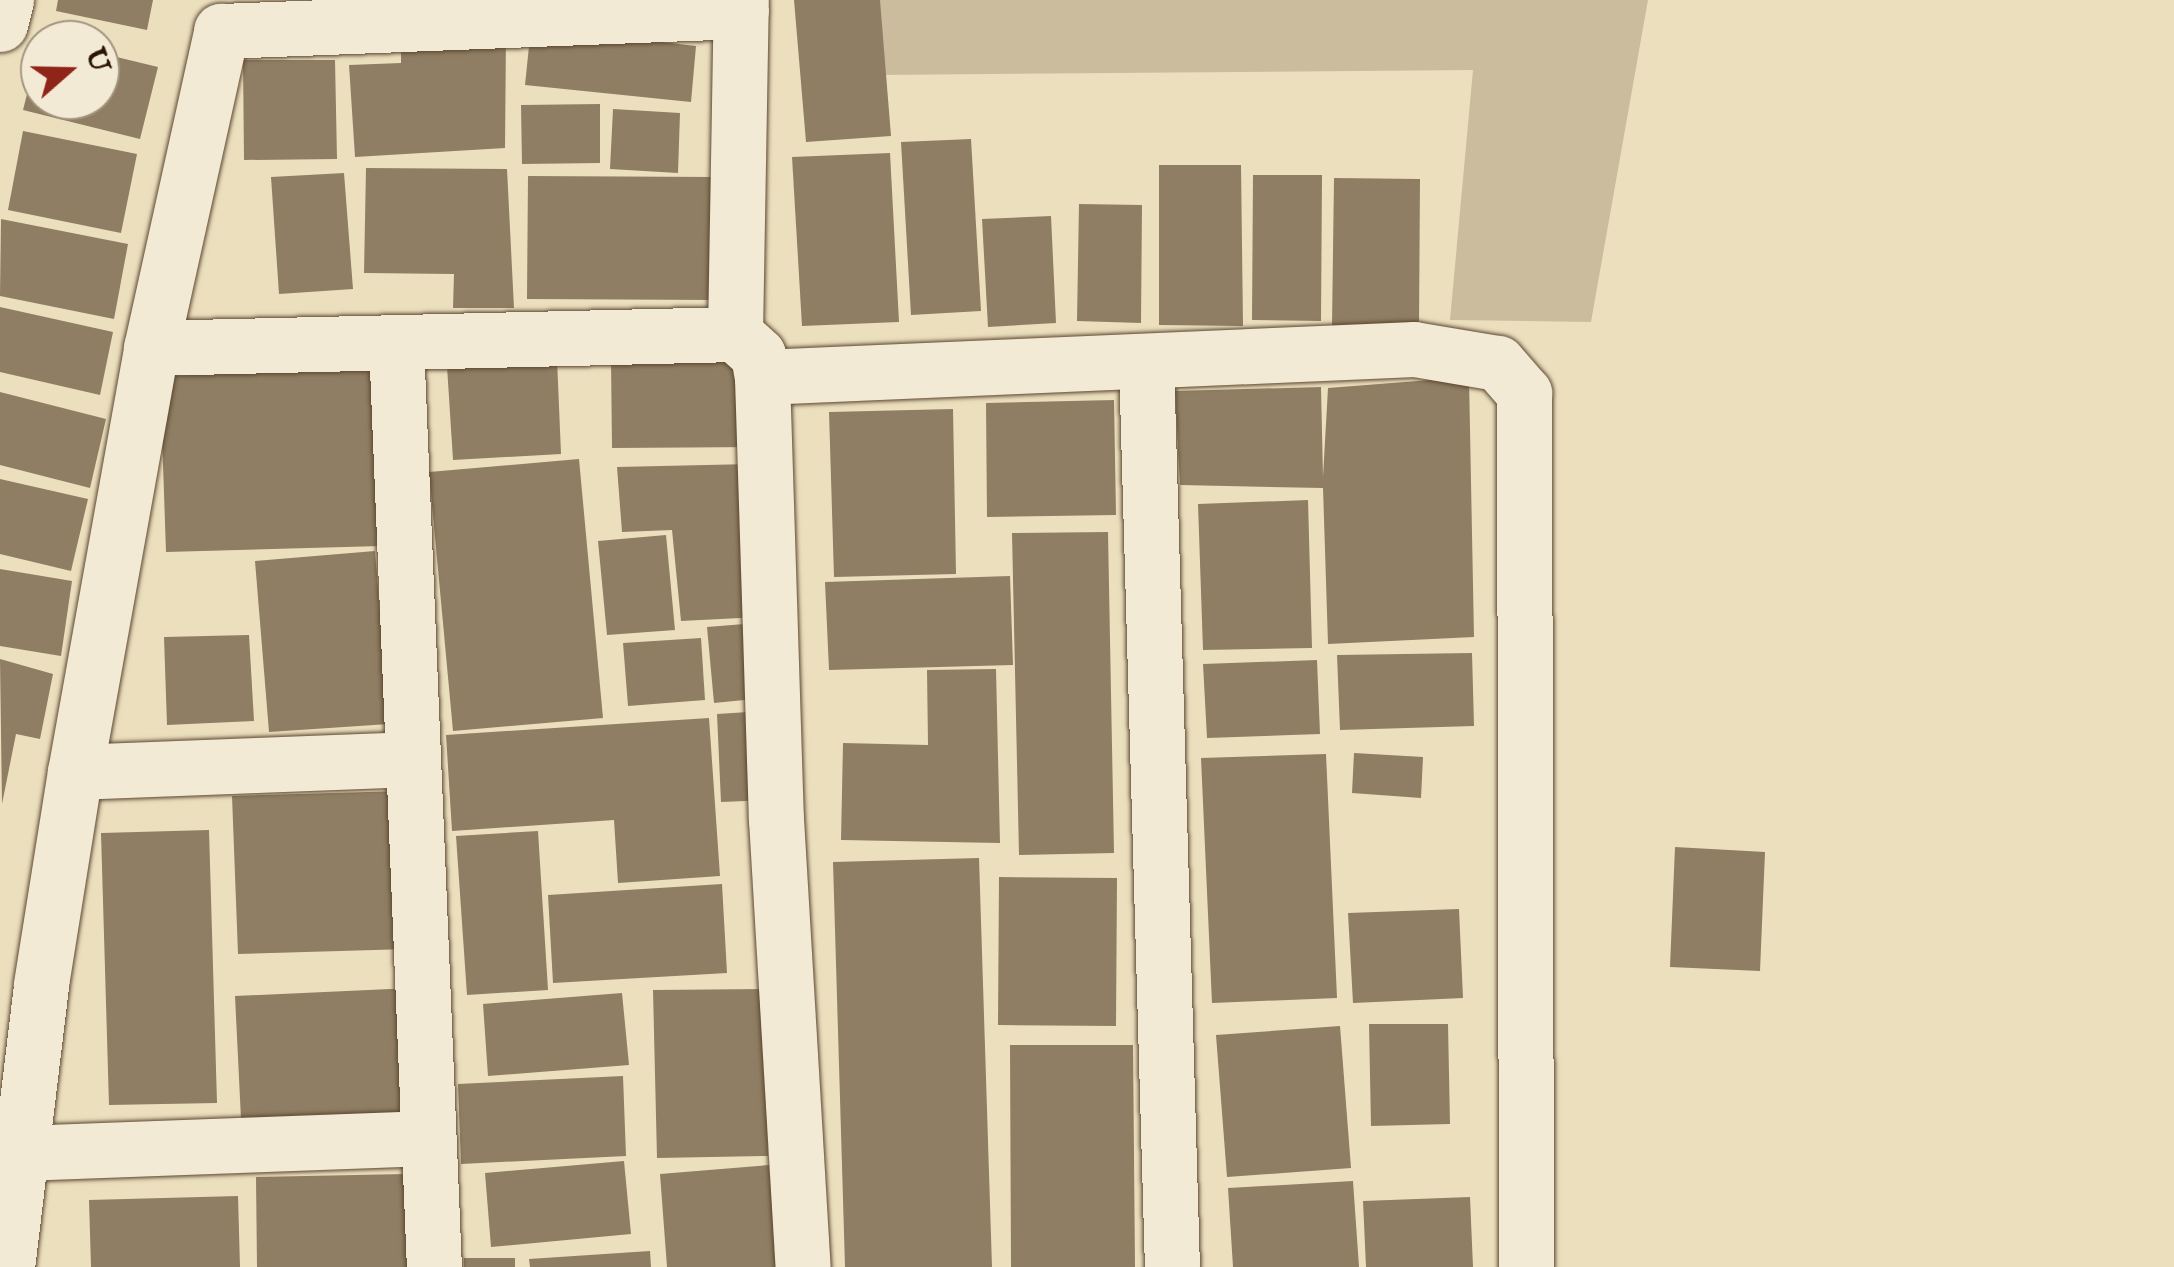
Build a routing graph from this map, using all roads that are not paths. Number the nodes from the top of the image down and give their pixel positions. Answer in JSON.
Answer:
{"nodes":[{"id":1,"x":6,"y":0,"type":"edge"},
{"id":2,"x":741,"y":6,"type":"edge"},
{"id":3,"x":224,"y":16,"type":"edge"},
{"id":4,"x":0,"y":24,"type":"edge"},
{"id":5,"x":396,"y":343,"type":"junction"},
{"id":6,"x":151,"y":348,"type":"junction"},
{"id":7,"x":748,"y":355,"type":"junction"},
{"id":8,"x":1146,"y":361,"type":"junction"},
{"id":9,"x":412,"y":759,"type":"junction"},
{"id":10,"x":74,"y":772,"type":"junction"},
{"id":11,"x":428,"y":1138,"type":"junction"},
{"id":12,"x":21,"y":1152,"type":"junction"},
{"id":13,"x":7,"y":1267,"type":"edge"},
{"id":14,"x":434,"y":1267,"type":"edge"},
{"id":15,"x":803,"y":1267,"type":"edge"},
{"id":16,"x":1172,"y":1267,"type":"edge"},
{"id":17,"x":1526,"y":1267,"type":"edge"}],
"edges":[{"from":1,"to":4,"type":"street"},
{"from":2,"to":3,"type":"street"},
{"from":2,"to":7,"type":"street"},
{"from":3,"to":6,"type":"street"},
{"from":5,"to":6,"type":"street"},
{"from":5,"to":7,"type":"street"},
{"from":5,"to":9,"type":"street"},
{"from":6,"to":10,"type":"street"},
{"from":7,"to":8,"type":"street"},
{"from":7,"to":15,"type":"street"},
{"from":8,"to":16,"type":"street"},
{"from":8,"to":17,"type":"street"},
{"from":9,"to":10,"type":"street"},
{"from":9,"to":11,"type":"street"},
{"from":10,"to":12,"type":"street"},
{"from":11,"to":12,"type":"street"},
{"from":11,"to":14,"type":"street"},
{"from":12,"to":13,"type":"street"}]}
